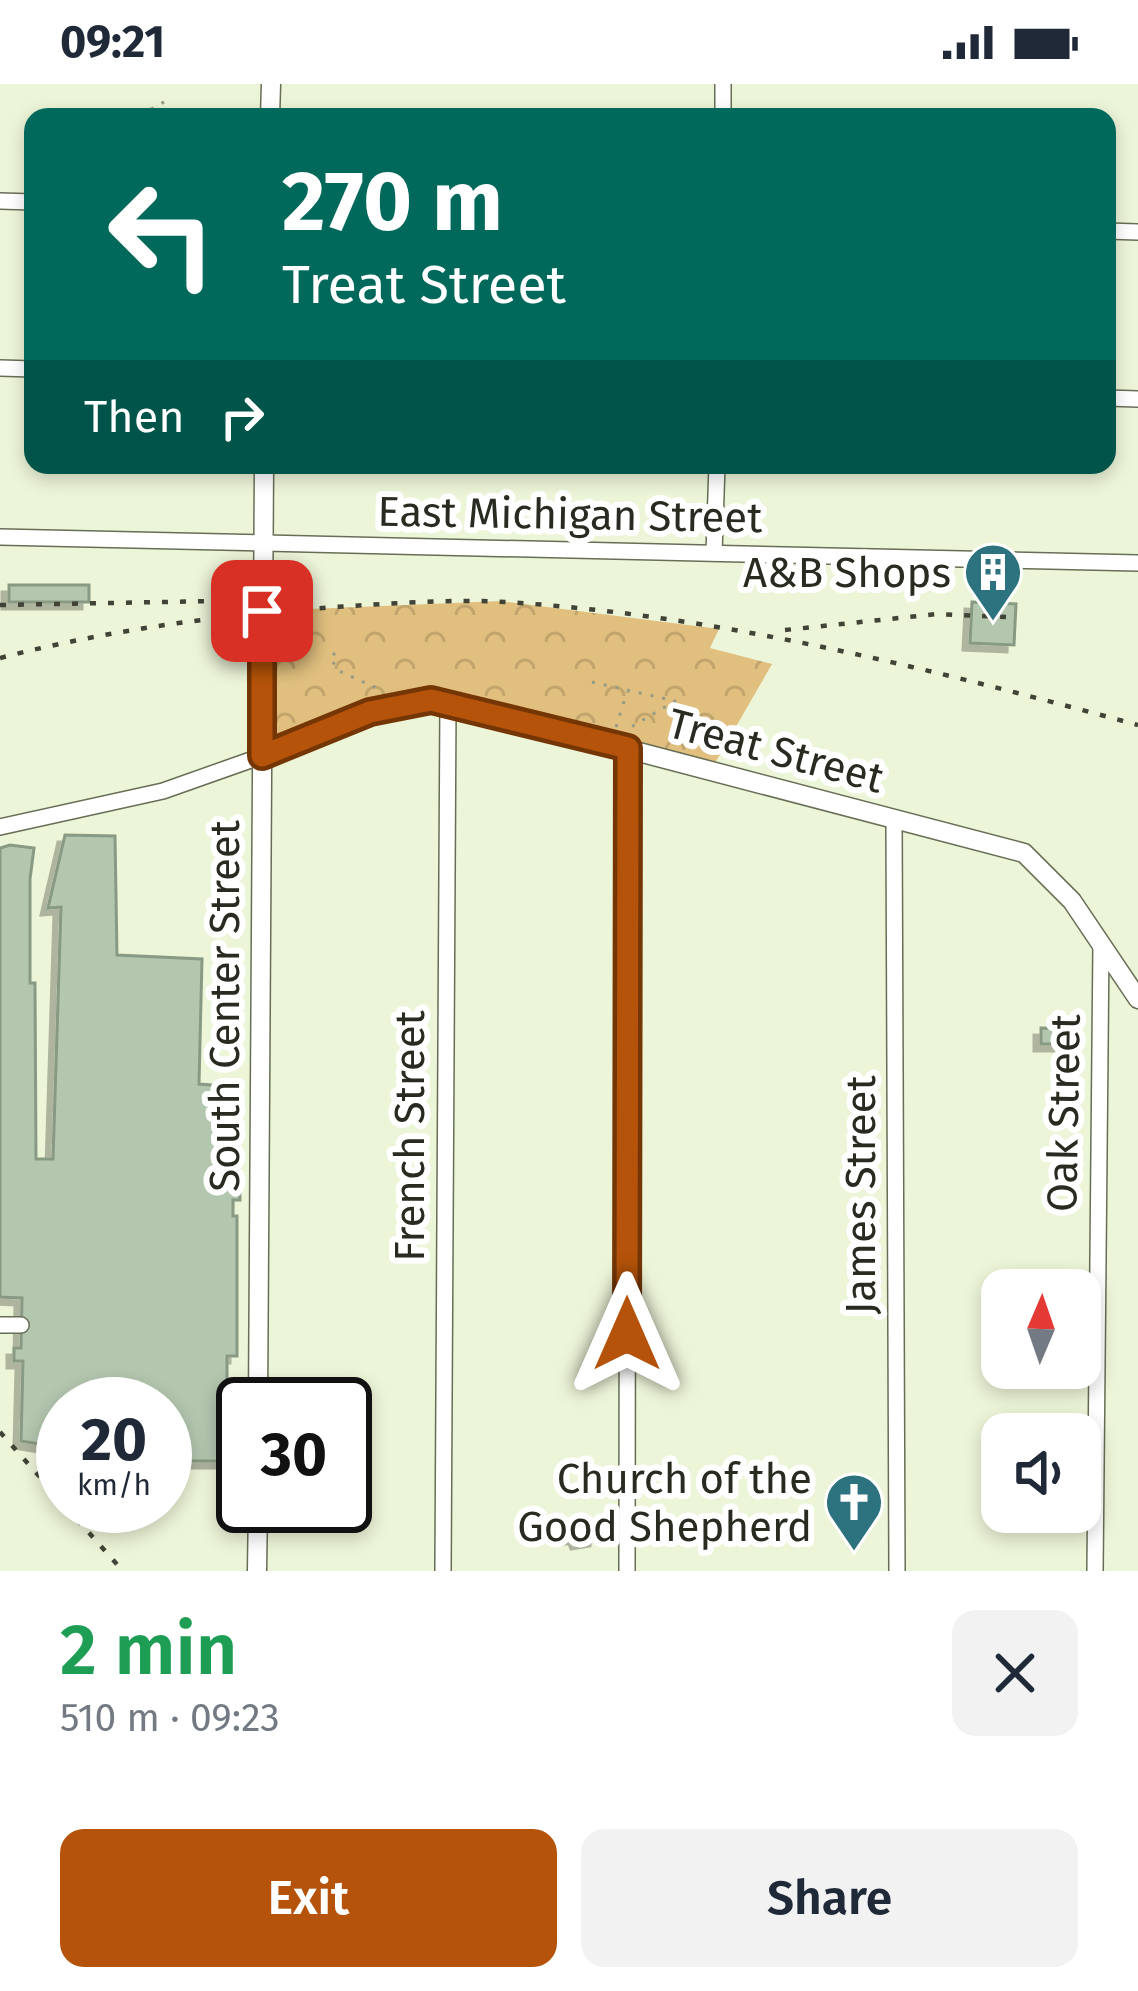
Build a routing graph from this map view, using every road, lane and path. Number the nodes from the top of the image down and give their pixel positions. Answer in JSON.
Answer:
{"nodes":[{"id":1,"x":164,"y":102,"type":"dead end"},
{"id":2,"x":153,"y":108,"type":"edge"},
{"id":3,"x":264,"y":474,"type":"edge"},
{"id":4,"x":717,"y":474,"type":"edge"},
{"id":5,"x":0,"y":537,"type":"edge"},
{"id":6,"x":262,"y":544,"type":"junction"},
{"id":7,"x":714,"y":553,"type":"junction"},
{"id":8,"x":1138,"y":563,"type":"edge"},
{"id":9,"x":335,"y":653,"type":"dead end"},
{"id":10,"x":592,"y":682,"type":"dead end"},
{"id":11,"x":379,"y":689,"type":"dead end"},
{"id":12,"x":628,"y":690,"type":"junction"},
{"id":13,"x":448,"y":702,"type":"junction"},
{"id":14,"x":616,"y":727,"type":"dead end"},
{"id":15,"x":627,"y":739,"type":"junction"},
{"id":16,"x":262,"y":756,"type":"junction"},
{"id":17,"x":894,"y":819,"type":"junction"},
{"id":18,"x":0,"y":827,"type":"edge"},
{"id":19,"x":1101,"y":944,"type":"junction"},
{"id":20,"x":1138,"y":999,"type":"edge"},
{"id":21,"x":0,"y":1325,"type":"edge"},
{"id":22,"x":21,"y":1325,"type":"dead end"},
{"id":23,"x":258,"y":1377,"type":"edge"},
{"id":24,"x":257,"y":1533,"type":"edge"},
{"id":25,"x":257,"y":1571,"type":"edge"},
{"id":26,"x":443,"y":1571,"type":"edge"},
{"id":27,"x":627,"y":1571,"type":"edge"},
{"id":28,"x":897,"y":1571,"type":"edge"},
{"id":29,"x":1095,"y":1571,"type":"edge"}],
"edges":[{"from":1,"to":2,"type":"path"},
{"from":3,"to":6,"type":"street","name":"South Center Street"},
{"from":4,"to":7,"type":"street"},
{"from":5,"to":6,"type":"street","name":"East Michigan Street"},
{"from":6,"to":7,"type":"street","name":"East Michigan Street"},
{"from":6,"to":16,"type":"street","name":"South Center Street"},
{"from":7,"to":8,"type":"street","name":"East Michigan Street"},
{"from":9,"to":11,"type":"path"},
{"from":10,"to":12,"type":"path"},
{"from":12,"to":14,"type":"path"},
{"from":12,"to":15,"type":"path"},
{"from":13,"to":15,"type":"street","name":"Treat Street"},
{"from":13,"to":16,"type":"street","name":"Treat Street"},
{"from":13,"to":26,"type":"street","name":"French Street"},
{"from":15,"to":17,"type":"street","name":"Treat Street"},
{"from":15,"to":27,"type":"street"},
{"from":16,"to":18,"type":"street"},
{"from":16,"to":23,"type":"street","name":"South Center Street"},
{"from":17,"to":19,"type":"street","name":"Treat Street"},
{"from":17,"to":28,"type":"street","name":"James Street"},
{"from":19,"to":20,"type":"street","name":"Treat Street"},
{"from":19,"to":29,"type":"street","name":"Oak Street"},
{"from":21,"to":22,"type":"street"},
{"from":24,"to":25,"type":"street"}]}
